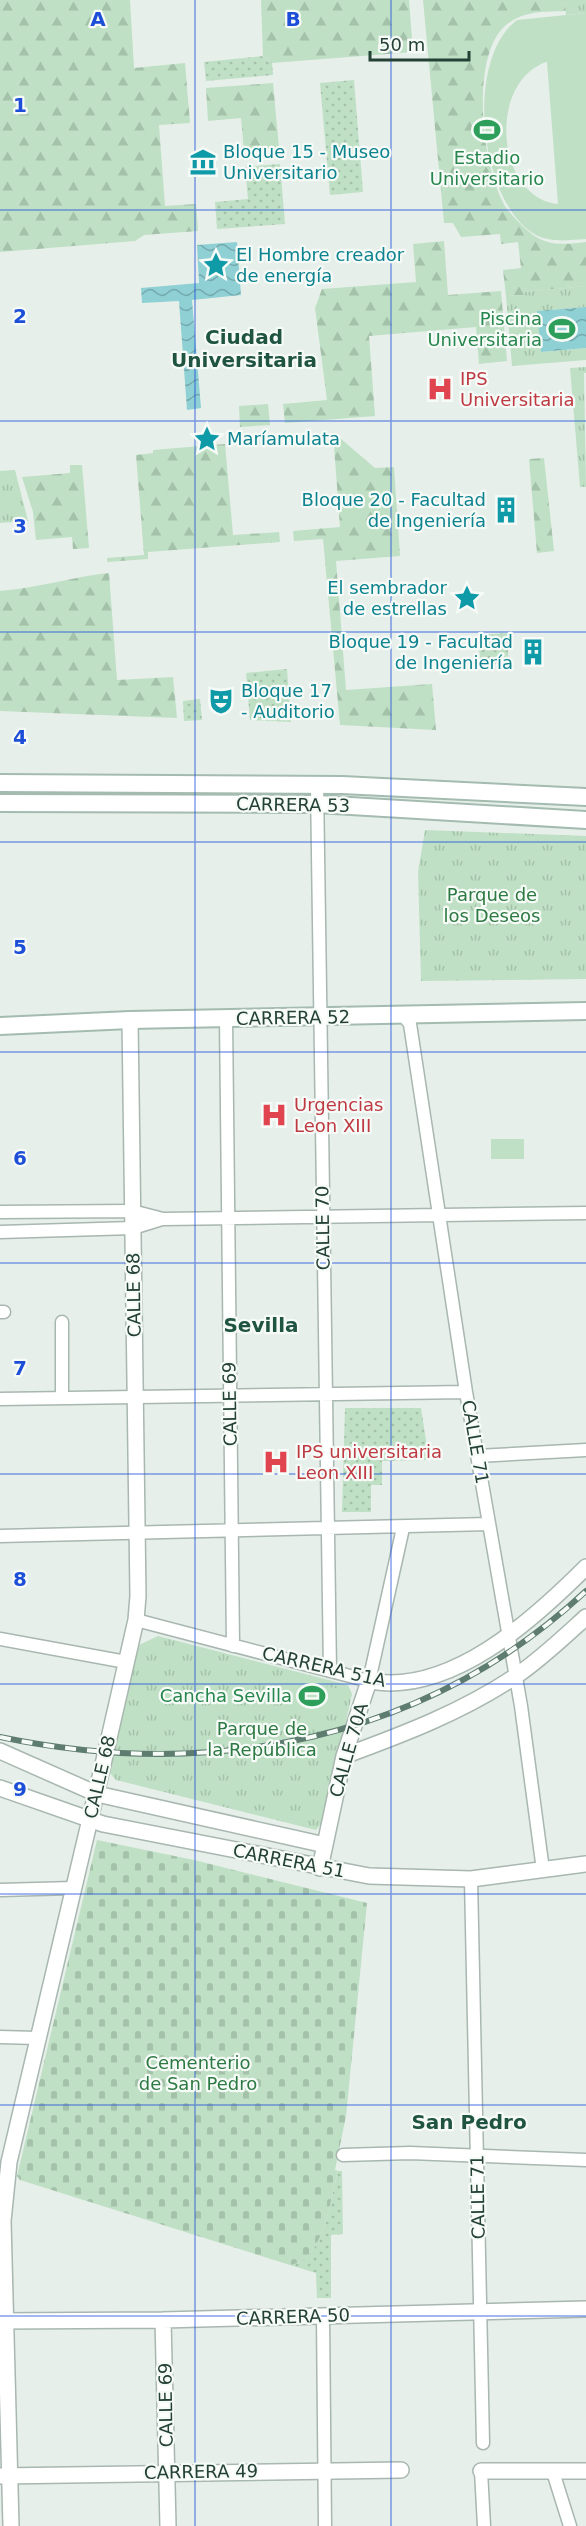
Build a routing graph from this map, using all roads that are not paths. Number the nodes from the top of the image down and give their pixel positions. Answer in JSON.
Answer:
{"nodes":[{"id":1,"x":0,"y":783,"type":"edge"},
{"id":2,"x":317,"y":785,"type":"junction"},
{"id":3,"x":586,"y":797,"type":"edge"},
{"id":4,"x":0,"y":803,"type":"edge"},
{"id":5,"x":317,"y":804,"type":"junction"},
{"id":6,"x":586,"y":820,"type":"edge"},
{"id":7,"x":586,"y":1011,"type":"edge"},
{"id":8,"x":404,"y":1015,"type":"junction"},
{"id":9,"x":322,"y":1018,"type":"junction"},
{"id":10,"x":226,"y":1019,"type":"junction"},
{"id":11,"x":130,"y":1020,"type":"junction"},
{"id":12,"x":0,"y":1026,"type":"edge"},
{"id":13,"x":132,"y":1211,"type":"junction"},
{"id":14,"x":0,"y":1212,"type":"edge"},
{"id":15,"x":586,"y":1213,"type":"edge"},
{"id":16,"x":323,"y":1215,"type":"junction"},
{"id":17,"x":438,"y":1215,"type":"junction"},
{"id":18,"x":228,"y":1218,"type":"junction"},
{"id":19,"x":163,"y":1219,"type":"junction"},
{"id":20,"x":133,"y":1228,"type":"junction"},
{"id":21,"x":0,"y":1232,"type":"edge"},
{"id":22,"x":62,"y":1322,"type":"dead end"},
{"id":23,"x":466,"y":1392,"type":"junction"},
{"id":24,"x":327,"y":1394,"type":"junction"},
{"id":25,"x":230,"y":1395,"type":"junction"},
{"id":26,"x":136,"y":1397,"type":"junction"},
{"id":27,"x":62,"y":1398,"type":"junction"},
{"id":28,"x":0,"y":1399,"type":"edge"},
{"id":29,"x":586,"y":1450,"type":"edge"},
{"id":30,"x":477,"y":1456,"type":"junction"},
{"id":31,"x":489,"y":1524,"type":"junction"},
{"id":32,"x":328,"y":1527,"type":"junction"},
{"id":33,"x":403,"y":1528,"type":"junction"},
{"id":34,"x":232,"y":1530,"type":"junction"},
{"id":35,"x":138,"y":1531,"type":"junction"},
{"id":36,"x":0,"y":1536,"type":"edge"},
{"id":37,"x":586,"y":1567,"type":"edge"},
{"id":38,"x":586,"y":1617,"type":"edge"},
{"id":39,"x":136,"y":1620,"type":"junction"},
{"id":40,"x":510,"y":1634,"type":"junction"},
{"id":41,"x":0,"y":1640,"type":"edge"},
{"id":42,"x":233,"y":1646,"type":"junction"},
{"id":43,"x":126,"y":1662,"type":"junction"},
{"id":44,"x":330,"y":1671,"type":"junction"},
{"id":45,"x":516,"y":1676,"type":"junction"},
{"id":46,"x":369,"y":1681,"type":"junction"},
{"id":47,"x":0,"y":1751,"type":"edge"},
{"id":48,"x":344,"y":1756,"type":"junction"},
{"id":49,"x":0,"y":1788,"type":"edge"},
{"id":50,"x":97,"y":1794,"type":"junction"},
{"id":51,"x":90,"y":1820,"type":"junction"},
{"id":52,"x":325,"y":1845,"type":"junction"},
{"id":53,"x":586,"y":1864,"type":"edge"},
{"id":54,"x":320,"y":1868,"type":"junction"},
{"id":55,"x":543,"y":1870,"type":"junction"},
{"id":56,"x":471,"y":1879,"type":"junction"},
{"id":57,"x":73,"y":1888,"type":"junction"},
{"id":58,"x":0,"y":1890,"type":"edge"},
{"id":59,"x":0,"y":2037,"type":"edge"},
{"id":60,"x":37,"y":2038,"type":"junction"},
{"id":61,"x":343,"y":2155,"type":"dead end"},
{"id":62,"x":477,"y":2155,"type":"junction"},
{"id":63,"x":586,"y":2160,"type":"edge"},
{"id":64,"x":4,"y":2162,"type":"edge"},
{"id":65,"x":586,"y":2308,"type":"edge"},
{"id":66,"x":481,"y":2310,"type":"junction"},
{"id":67,"x":323,"y":2316,"type":"junction"},
{"id":68,"x":163,"y":2320,"type":"junction"},
{"id":69,"x":3,"y":2321,"type":"edge"},
{"id":70,"x":483,"y":2443,"type":"dead end"},
{"id":71,"x":325,"y":2470,"type":"junction"},
{"id":72,"x":401,"y":2470,"type":"dead end"},
{"id":73,"x":481,"y":2471,"type":"joint"},
{"id":74,"x":586,"y":2471,"type":"edge"},
{"id":75,"x":553,"y":2472,"type":"junction"},
{"id":76,"x":167,"y":2473,"type":"junction"},
{"id":77,"x":5,"y":2476,"type":"edge"},
{"id":78,"x":11,"y":2526,"type":"edge"},
{"id":79,"x":168,"y":2526,"type":"edge"},
{"id":80,"x":326,"y":2526,"type":"edge"},
{"id":81,"x":484,"y":2526,"type":"edge"},
{"id":82,"x":570,"y":2526,"type":"edge"}],
"edges":[{"from":1,"to":2,"type":"main road","name":"CARRERA 53"},
{"from":2,"to":3,"type":"main road","name":"CARRERA 53"},
{"from":2,"to":5,"type":"street","name":"CALLE 70"},
{"from":4,"to":5,"type":"main road","name":"CARRERA 53"},
{"from":5,"to":6,"type":"main road","name":"CARRERA 53"},
{"from":5,"to":9,"type":"street","name":"CALLE 70"},
{"from":7,"to":8,"type":"main road","name":"CARRERA 52"},
{"from":8,"to":9,"type":"main road","name":"CARRERA 52"},
{"from":8,"to":17,"type":"street","name":"CALLE 71"},
{"from":9,"to":10,"type":"main road","name":"CARRERA 52"},
{"from":9,"to":16,"type":"street","name":"CALLE 70"},
{"from":10,"to":11,"type":"main road","name":"CARRERA 52"},
{"from":10,"to":18,"type":"street","name":"CALLE 69"},
{"from":11,"to":12,"type":"main road","name":"CARRERA 52"},
{"from":11,"to":13,"type":"street","name":"CALLE 68"},
{"from":13,"to":14,"type":"street"},
{"from":13,"to":19,"type":"street"},
{"from":13,"to":20,"type":"street","name":"CALLE 68"},
{"from":15,"to":17,"type":"street"},
{"from":16,"to":17,"type":"street"},
{"from":16,"to":18,"type":"street"},
{"from":16,"to":24,"type":"street","name":"CALLE 70"},
{"from":17,"to":23,"type":"street","name":"CALLE 71"},
{"from":18,"to":19,"type":"street"},
{"from":18,"to":25,"type":"street","name":"CALLE 69"},
{"from":19,"to":20,"type":"street"},
{"from":20,"to":21,"type":"street"},
{"from":20,"to":26,"type":"street","name":"CALLE 68"},
{"from":22,"to":27,"type":"street"},
{"from":23,"to":24,"type":"street"},
{"from":23,"to":30,"type":"street","name":"CALLE 71"},
{"from":24,"to":25,"type":"street"},
{"from":24,"to":32,"type":"street","name":"CALLE 70"},
{"from":25,"to":26,"type":"street"},
{"from":25,"to":34,"type":"street","name":"CALLE 69"},
{"from":26,"to":27,"type":"street"},
{"from":26,"to":35,"type":"street","name":"CALLE 68"},
{"from":27,"to":28,"type":"street"},
{"from":29,"to":30,"type":"street"},
{"from":30,"to":31,"type":"street","name":"CALLE 71"},
{"from":31,"to":33,"type":"street"},
{"from":31,"to":40,"type":"street","name":"CALLE 71"},
{"from":32,"to":33,"type":"street"},
{"from":32,"to":34,"type":"street"},
{"from":32,"to":44,"type":"street","name":"CALLE 70"},
{"from":33,"to":46,"type":"street","name":"CALLE 70A"},
{"from":34,"to":35,"type":"street"},
{"from":34,"to":42,"type":"street","name":"CALLE 69"},
{"from":35,"to":36,"type":"street"},
{"from":35,"to":39,"type":"street","name":"CALLE 68"},
{"from":37,"to":40,"type":"street","name":"CARRERA 51A"},
{"from":38,"to":45,"type":"street"},
{"from":39,"to":42,"type":"street","name":"CARRERA 51A"},
{"from":39,"to":43,"type":"street","name":"CALLE 68"},
{"from":40,"to":45,"type":"street","name":"CALLE 71"},
{"from":40,"to":46,"type":"street","name":"CARRERA 51A"},
{"from":41,"to":43,"type":"street"},
{"from":42,"to":44,"type":"street","name":"CARRERA 51A"},
{"from":43,"to":50,"type":"street","name":"CALLE 68"},
{"from":44,"to":46,"type":"street","name":"CARRERA 51A"},
{"from":45,"to":48,"type":"street"},
{"from":45,"to":55,"type":"street","name":"CALLE 71"},
{"from":46,"to":48,"type":"street","name":"CALLE 70A"},
{"from":47,"to":50,"type":"street","name":"CARRERA 51"},
{"from":48,"to":52,"type":"street","name":"CALLE 70A"},
{"from":49,"to":51,"type":"street","name":"CARRERA 51"},
{"from":50,"to":51,"type":"street","name":"CALLE 68"},
{"from":50,"to":52,"type":"street","name":"CARRERA 51"},
{"from":51,"to":54,"type":"street","name":"CARRERA 51"},
{"from":51,"to":57,"type":"street","name":"CALLE 68"},
{"from":52,"to":54,"type":"street","name":"CALLE 70A"},
{"from":53,"to":55,"type":"street","name":"CARRERA 51"},
{"from":54,"to":56,"type":"street","name":"CARRERA 51"},
{"from":55,"to":56,"type":"street","name":"CARRERA 51"},
{"from":56,"to":62,"type":"street","name":"CALLE 71"},
{"from":57,"to":58,"type":"street"},
{"from":57,"to":60,"type":"street","name":"CALLE 68"},
{"from":59,"to":60,"type":"street"},
{"from":60,"to":64,"type":"street","name":"CALLE 68"},
{"from":61,"to":62,"type":"street"},
{"from":62,"to":63,"type":"street"},
{"from":62,"to":66,"type":"street","name":"CALLE 71"},
{"from":64,"to":69,"type":"street","name":"CALLE 68"},
{"from":65,"to":66,"type":"street","name":"CARRERA 50"},
{"from":66,"to":67,"type":"street","name":"CARRERA 50"},
{"from":66,"to":70,"type":"street","name":"CALLE 71"},
{"from":67,"to":68,"type":"street","name":"CARRERA 50"},
{"from":67,"to":71,"type":"street"},
{"from":68,"to":69,"type":"street","name":"CARRERA 50"},
{"from":68,"to":76,"type":"street","name":"CALLE 69"},
{"from":69,"to":77,"type":"street","name":"CALLE 68"},
{"from":71,"to":72,"type":"street","name":"CARRERA 49"},
{"from":71,"to":76,"type":"street","name":"CARRERA 49"},
{"from":71,"to":80,"type":"street"},
{"from":73,"to":75,"type":"street"},
{"from":73,"to":81,"type":"street"},
{"from":74,"to":75,"type":"street"},
{"from":75,"to":82,"type":"street"},
{"from":76,"to":77,"type":"street","name":"CARRERA 49"},
{"from":76,"to":79,"type":"street","name":"CALLE 69"},
{"from":77,"to":78,"type":"street","name":"CALLE 68"}]}
